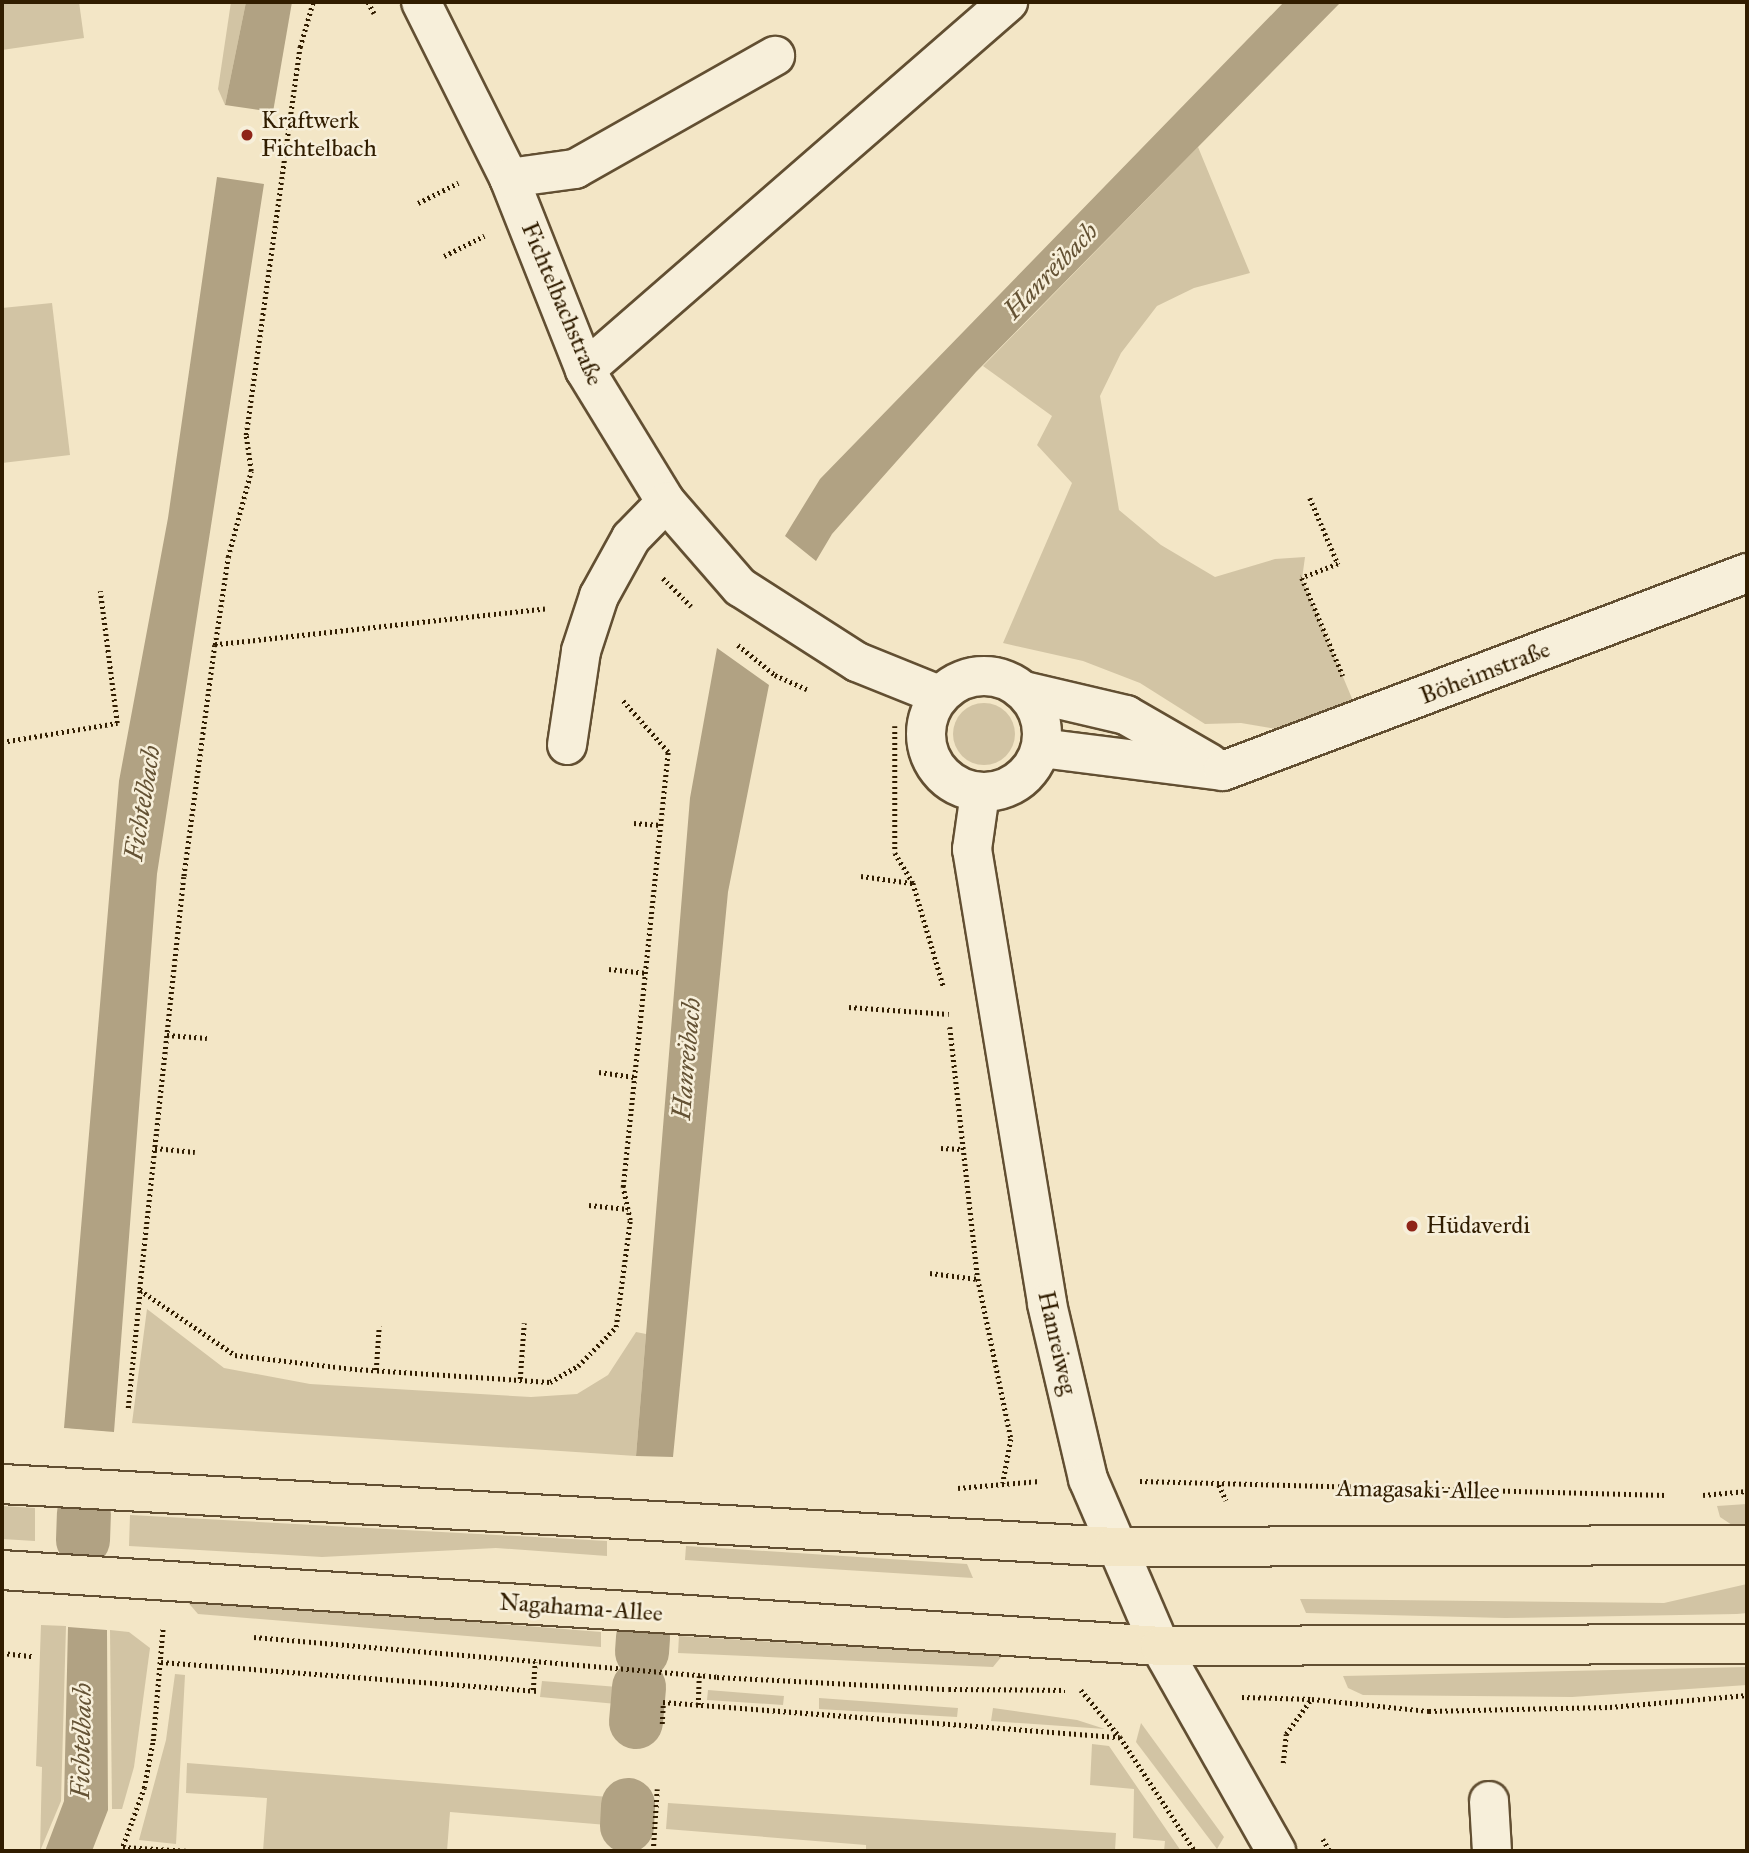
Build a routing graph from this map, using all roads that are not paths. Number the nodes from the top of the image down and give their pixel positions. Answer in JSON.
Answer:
{"nodes":[{"id":1,"x":421,"y":2,"type":"edge"},
{"id":2,"x":1008,"y":2,"type":"edge"},
{"id":3,"x":775,"y":56,"type":"dead end"},
{"id":4,"x":509,"y":178,"type":"junction"},
{"id":5,"x":585,"y":370,"type":"junction"},
{"id":6,"x":666,"y":502,"type":"junction"},
{"id":7,"x":1747,"y":573,"type":"edge"},
{"id":8,"x":1024,"y":691,"type":"junction"},
{"id":9,"x":939,"y":695,"type":"junction"},
{"id":10,"x":566,"y":745,"type":"dead end"},
{"id":11,"x":1041,"y":748,"type":"junction"},
{"id":12,"x":1223,"y":771,"type":"junction"},
{"id":13,"x":980,"y":793,"type":"junction"},
{"id":14,"x":18,"y":1485,"type":"edge"},
{"id":15,"x":1747,"y":1545,"type":"edge"},
{"id":16,"x":1114,"y":1547,"type":"junction"},
{"id":17,"x":19,"y":1571,"type":"edge"},
{"id":18,"x":1747,"y":1644,"type":"edge"},
{"id":19,"x":1160,"y":1646,"type":"junction"},
{"id":20,"x":1489,"y":1801,"type":"dead end"},
{"id":21,"x":1276,"y":1851,"type":"edge"},
{"id":22,"x":1492,"y":1851,"type":"edge"}],
"edges":[{"from":1,"to":4,"type":"street","name":"Fichtelbachstraße"},
{"from":2,"to":5,"type":"street"},
{"from":3,"to":4,"type":"street"},
{"from":4,"to":5,"type":"street","name":"Fichtelbachstraße"},
{"from":5,"to":6,"type":"street","name":"Fichtelbachstraße"},
{"from":6,"to":9,"type":"street","name":"Fichtelbachstraße"},
{"from":6,"to":10,"type":"street"},
{"from":7,"to":12,"type":"street","name":"Böheimstraße"},
{"from":8,"to":9,"type":"street"},
{"from":8,"to":11,"type":"street"},
{"from":8,"to":12,"type":"street"},
{"from":9,"to":13,"type":"street"},
{"from":11,"to":12,"type":"street","name":"Böheimstraße"},
{"from":11,"to":13,"type":"street"},
{"from":13,"to":16,"type":"street","name":"Hanreiweg"},
{"from":14,"to":16,"type":"main road"},
{"from":15,"to":16,"type":"main road"},
{"from":16,"to":19,"type":"street","name":"Hanreiweg"},
{"from":17,"to":19,"type":"main road","name":"Nagahama-Allee"},
{"from":18,"to":19,"type":"main road"},
{"from":19,"to":21,"type":"street","name":"Hanreiweg"},
{"from":20,"to":22,"type":"street"}]}
